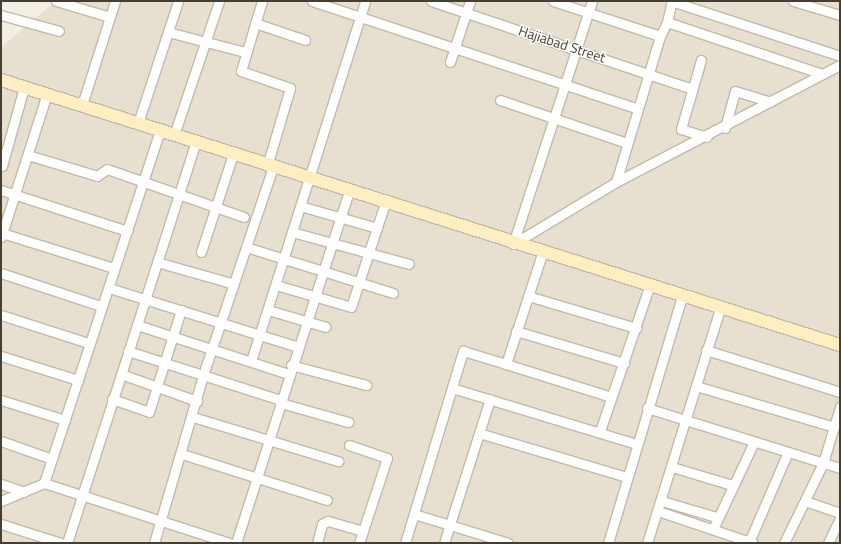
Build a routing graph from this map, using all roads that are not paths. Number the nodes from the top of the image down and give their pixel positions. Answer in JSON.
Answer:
{"nodes":[{"id":1,"x":56,"y":1,"type":"edge"},
{"id":2,"x":115,"y":1,"type":"edge"},
{"id":3,"x":178,"y":1,"type":"edge"},
{"id":4,"x":262,"y":1,"type":"edge"},
{"id":5,"x":312,"y":1,"type":"edge"},
{"id":6,"x":364,"y":1,"type":"edge"},
{"id":7,"x":431,"y":1,"type":"edge"},
{"id":8,"x":470,"y":1,"type":"edge"},
{"id":9,"x":553,"y":1,"type":"edge"},
{"id":10,"x":592,"y":1,"type":"edge"},
{"id":11,"x":672,"y":1,"type":"edge"},
{"id":12,"x":793,"y":1,"type":"edge"},
{"id":13,"x":216,"y":2,"type":"edge"},
{"id":14,"x":824,"y":5,"type":"edge"},
{"id":15,"x":467,"y":12,"type":"junction"},
{"id":16,"x":588,"y":13,"type":"junction"},
{"id":17,"x":1,"y":14,"type":"edge"},
{"id":18,"x":840,"y":15,"type":"edge"},
{"id":19,"x":359,"y":16,"type":"junction"},
{"id":20,"x":110,"y":18,"type":"junction"},
{"id":21,"x":667,"y":22,"type":"junction"},
{"id":22,"x":255,"y":23,"type":"junction"},
{"id":23,"x":59,"y":31,"type":"dead end"},
{"id":24,"x":168,"y":32,"type":"junction"},
{"id":25,"x":660,"y":36,"type":"junction"},
{"id":26,"x":305,"y":40,"type":"dead end"},
{"id":27,"x":205,"y":41,"type":"junction"},
{"id":28,"x":455,"y":48,"type":"junction"},
{"id":29,"x":576,"y":48,"type":"junction"},
{"id":30,"x":245,"y":52,"type":"junction"},
{"id":31,"x":840,"y":56,"type":"edge"},
{"id":32,"x":701,"y":60,"type":"dead end"},
{"id":33,"x":450,"y":62,"type":"dead end"},
{"id":34,"x":840,"y":65,"type":"edge"},
{"id":35,"x":649,"y":73,"type":"junction"},
{"id":36,"x":822,"y":74,"type":"junction"},
{"id":37,"x":1,"y":80,"type":"edge"},
{"id":38,"x":563,"y":83,"type":"junction"},
{"id":39,"x":24,"y":87,"type":"junction"},
{"id":40,"x":692,"y":89,"type":"junction"},
{"id":41,"x":47,"y":94,"type":"junction"},
{"id":42,"x":500,"y":100,"type":"dead end"},
{"id":43,"x":770,"y":102,"type":"junction"},
{"id":44,"x":82,"y":105,"type":"junction"},
{"id":45,"x":636,"y":108,"type":"junction"},
{"id":46,"x":552,"y":118,"type":"junction"},
{"id":47,"x":138,"y":123,"type":"junction"},
{"id":48,"x":725,"y":128,"type":"junction"},
{"id":49,"x":160,"y":130,"type":"junction"},
{"id":50,"x":174,"y":135,"type":"junction"},
{"id":51,"x":707,"y":137,"type":"junction"},
{"id":52,"x":196,"y":142,"type":"junction"},
{"id":53,"x":626,"y":143,"type":"junction"},
{"id":54,"x":233,"y":154,"type":"junction"},
{"id":55,"x":28,"y":155,"type":"junction"},
{"id":56,"x":2,"y":166,"type":"edge"},
{"id":57,"x":270,"y":167,"type":"junction"},
{"id":58,"x":308,"y":178,"type":"junction"},
{"id":59,"x":144,"y":181,"type":"junction"},
{"id":60,"x":616,"y":182,"type":"junction"},
{"id":61,"x":1,"y":190,"type":"edge"},
{"id":62,"x":349,"y":191,"type":"junction"},
{"id":63,"x":15,"y":194,"type":"junction"},
{"id":64,"x":180,"y":194,"type":"junction"},
{"id":65,"x":385,"y":203,"type":"junction"},
{"id":66,"x":300,"y":206,"type":"junction"},
{"id":67,"x":215,"y":207,"type":"junction"},
{"id":68,"x":244,"y":217,"type":"dead end"},
{"id":69,"x":338,"y":217,"type":"junction"},
{"id":70,"x":377,"y":228,"type":"junction"},
{"id":71,"x":2,"y":231,"type":"edge"},
{"id":72,"x":127,"y":231,"type":"junction"},
{"id":73,"x":292,"y":232,"type":"junction"},
{"id":74,"x":513,"y":244,"type":"junction"},
{"id":75,"x":332,"y":245,"type":"junction"},
{"id":76,"x":246,"y":246,"type":"junction"},
{"id":77,"x":201,"y":252,"type":"dead end"},
{"id":78,"x":368,"y":254,"type":"junction"},
{"id":79,"x":542,"y":254,"type":"junction"},
{"id":80,"x":284,"y":258,"type":"junction"},
{"id":81,"x":157,"y":262,"type":"junction"},
{"id":82,"x":409,"y":264,"type":"dead end"},
{"id":83,"x":114,"y":268,"type":"junction"},
{"id":84,"x":322,"y":271,"type":"junction"},
{"id":85,"x":1,"y":273,"type":"edge"},
{"id":86,"x":359,"y":282,"type":"junction"},
{"id":87,"x":234,"y":284,"type":"junction"},
{"id":88,"x":276,"y":285,"type":"junction"},
{"id":89,"x":649,"y":286,"type":"junction"},
{"id":90,"x":109,"y":288,"type":"junction"},
{"id":91,"x":393,"y":293,"type":"dead end"},
{"id":92,"x":314,"y":295,"type":"junction"},
{"id":93,"x":528,"y":296,"type":"junction"},
{"id":94,"x":682,"y":297,"type":"junction"},
{"id":95,"x":145,"y":299,"type":"junction"},
{"id":96,"x":101,"y":306,"type":"junction"},
{"id":97,"x":720,"y":308,"type":"junction"},
{"id":98,"x":181,"y":310,"type":"junction"},
{"id":99,"x":268,"y":310,"type":"junction"},
{"id":100,"x":1,"y":315,"type":"edge"},
{"id":101,"x":306,"y":322,"type":"junction"},
{"id":102,"x":221,"y":324,"type":"junction"},
{"id":103,"x":137,"y":325,"type":"junction"},
{"id":104,"x":326,"y":327,"type":"dead end"},
{"id":105,"x":636,"y":328,"type":"junction"},
{"id":106,"x":516,"y":331,"type":"junction"},
{"id":107,"x":173,"y":336,"type":"junction"},
{"id":108,"x":259,"y":336,"type":"junction"},
{"id":109,"x":88,"y":343,"type":"junction"},
{"id":110,"x":840,"y":345,"type":"edge"},
{"id":111,"x":298,"y":347,"type":"junction"},
{"id":112,"x":212,"y":350,"type":"junction"},
{"id":113,"x":706,"y":350,"type":"junction"},
{"id":114,"x":128,"y":351,"type":"junction"},
{"id":115,"x":1,"y":356,"type":"edge"},
{"id":116,"x":251,"y":361,"type":"junction"},
{"id":117,"x":165,"y":362,"type":"junction"},
{"id":118,"x":624,"y":363,"type":"junction"},
{"id":119,"x":506,"y":364,"type":"junction"},
{"id":120,"x":290,"y":369,"type":"junction"},
{"id":121,"x":121,"y":374,"type":"junction"},
{"id":122,"x":204,"y":375,"type":"junction"},
{"id":123,"x":78,"y":380,"type":"junction"},
{"id":124,"x":366,"y":385,"type":"dead end"},
{"id":125,"x":696,"y":386,"type":"junction"},
{"id":126,"x":157,"y":387,"type":"junction"},
{"id":127,"x":452,"y":388,"type":"junction"},
{"id":128,"x":840,"y":392,"type":"edge"},
{"id":129,"x":611,"y":397,"type":"junction"},
{"id":130,"x":112,"y":399,"type":"junction"},
{"id":131,"x":490,"y":399,"type":"junction"},
{"id":132,"x":1,"y":400,"type":"edge"},
{"id":133,"x":281,"y":401,"type":"junction"},
{"id":134,"x":197,"y":402,"type":"junction"},
{"id":135,"x":840,"y":407,"type":"edge"},
{"id":136,"x":647,"y":408,"type":"junction"},
{"id":137,"x":193,"y":417,"type":"junction"},
{"id":138,"x":686,"y":419,"type":"junction"},
{"id":139,"x":65,"y":420,"type":"junction"},
{"id":140,"x":348,"y":422,"type":"dead end"},
{"id":141,"x":834,"y":427,"type":"junction"},
{"id":142,"x":600,"y":431,"type":"junction"},
{"id":143,"x":479,"y":433,"type":"junction"},
{"id":144,"x":269,"y":440,"type":"junction"},
{"id":145,"x":1,"y":441,"type":"edge"},
{"id":146,"x":754,"y":442,"type":"junction"},
{"id":147,"x":636,"y":444,"type":"junction"},
{"id":148,"x":349,"y":445,"type":"dead end"},
{"id":149,"x":788,"y":452,"type":"junction"},
{"id":150,"x":182,"y":454,"type":"junction"},
{"id":151,"x":52,"y":459,"type":"junction"},
{"id":152,"x":338,"y":461,"type":"dead end"},
{"id":153,"x":823,"y":462,"type":"junction"},
{"id":154,"x":672,"y":467,"type":"junction"},
{"id":155,"x":840,"y":468,"type":"edge"},
{"id":156,"x":257,"y":477,"type":"junction"},
{"id":157,"x":627,"y":477,"type":"junction"},
{"id":158,"x":44,"y":483,"type":"junction"},
{"id":159,"x":1,"y":484,"type":"edge"},
{"id":160,"x":732,"y":485,"type":"junction"},
{"id":161,"x":24,"y":492,"type":"junction"},
{"id":162,"x":82,"y":496,"type":"junction"},
{"id":163,"x":327,"y":500,"type":"dead end"},
{"id":164,"x":662,"y":500,"type":"junction"},
{"id":165,"x":1,"y":501,"type":"edge"},
{"id":166,"x":805,"y":501,"type":"junction"},
{"id":167,"x":658,"y":511,"type":"junction"},
{"id":168,"x":840,"y":513,"type":"edge"},
{"id":169,"x":414,"y":514,"type":"junction"},
{"id":170,"x":716,"y":516,"type":"junction"},
{"id":171,"x":840,"y":518,"type":"edge"},
{"id":172,"x":162,"y":522,"type":"junction"},
{"id":173,"x":1,"y":524,"type":"edge"},
{"id":174,"x":449,"y":525,"type":"junction"},
{"id":175,"x":713,"y":529,"type":"junction"},
{"id":176,"x":363,"y":531,"type":"junction"},
{"id":177,"x":485,"y":540,"type":"edge"},
{"id":178,"x":751,"y":542,"type":"edge"},
{"id":179,"x":61,"y":543,"type":"edge"},
{"id":180,"x":66,"y":543,"type":"edge"},
{"id":181,"x":154,"y":543,"type":"edge"},
{"id":182,"x":230,"y":543,"type":"edge"},
{"id":183,"x":236,"y":543,"type":"edge"},
{"id":184,"x":317,"y":543,"type":"edge"},
{"id":185,"x":360,"y":543,"type":"edge"},
{"id":186,"x":405,"y":543,"type":"edge"},
{"id":187,"x":444,"y":543,"type":"edge"},
{"id":188,"x":508,"y":543,"type":"edge"},
{"id":189,"x":608,"y":543,"type":"edge"},
{"id":190,"x":648,"y":543,"type":"edge"},
{"id":191,"x":784,"y":543,"type":"edge"},
{"id":192,"x":828,"y":543,"type":"edge"}],
"edges":[{"from":1,"to":20,"type":"street"},
{"from":2,"to":20,"type":"street"},
{"from":3,"to":24,"type":"street"},
{"from":4,"to":22,"type":"street"},
{"from":5,"to":19,"type":"street"},
{"from":6,"to":19,"type":"street"},
{"from":7,"to":15,"type":"street","name":"Hajiabad Street"},
{"from":8,"to":15,"type":"street"},
{"from":9,"to":16,"type":"street"},
{"from":10,"to":16,"type":"street"},
{"from":11,"to":21,"type":"street"},
{"from":11,"to":31,"type":"street"},
{"from":12,"to":14,"type":"street"},
{"from":13,"to":27,"type":"street"},
{"from":14,"to":18,"type":"street"},
{"from":15,"to":28,"type":"street"},
{"from":15,"to":29,"type":"street","name":"Hajiabad Street"},
{"from":16,"to":25,"type":"street"},
{"from":16,"to":29,"type":"street"},
{"from":17,"to":23,"type":"street"},
{"from":19,"to":28,"type":"street"},
{"from":19,"to":58,"type":"street"},
{"from":20,"to":44,"type":"street"},
{"from":21,"to":25,"type":"street"},
{"from":21,"to":36,"type":"street"},
{"from":22,"to":26,"type":"street"},
{"from":22,"to":30,"type":"street"},
{"from":24,"to":27,"type":"street"},
{"from":24,"to":47,"type":"street"},
{"from":25,"to":35,"type":"street"},
{"from":27,"to":30,"type":"street"},
{"from":27,"to":50,"type":"street"},
{"from":28,"to":33,"type":"street"},
{"from":28,"to":38,"type":"street"},
{"from":29,"to":35,"type":"street","name":"Hajiabad Street"},
{"from":29,"to":38,"type":"street"},
{"from":30,"to":57,"type":"street"},
{"from":32,"to":40,"type":"street"},
{"from":34,"to":36,"type":"street"},
{"from":35,"to":40,"type":"street","name":"Hajiabad Street"},
{"from":35,"to":45,"type":"street"},
{"from":36,"to":43,"type":"street"},
{"from":37,"to":39,"type":"street"},
{"from":38,"to":45,"type":"street"},
{"from":38,"to":46,"type":"street"},
{"from":39,"to":41,"type":"street"},
{"from":39,"to":56,"type":"street"},
{"from":40,"to":51,"type":"street"},
{"from":41,"to":44,"type":"street"},
{"from":41,"to":55,"type":"street"},
{"from":42,"to":46,"type":"street"},
{"from":43,"to":48,"type":"street"},
{"from":43,"to":48,"type":"street"},
{"from":44,"to":47,"type":"street"},
{"from":45,"to":53,"type":"street"},
{"from":46,"to":53,"type":"street"},
{"from":46,"to":74,"type":"street"},
{"from":47,"to":49,"type":"street"},
{"from":48,"to":51,"type":"street"},
{"from":49,"to":50,"type":"street"},
{"from":49,"to":59,"type":"street"},
{"from":50,"to":52,"type":"street"},
{"from":51,"to":60,"type":"street"},
{"from":52,"to":54,"type":"street"},
{"from":52,"to":64,"type":"street"},
{"from":53,"to":60,"type":"street"},
{"from":54,"to":57,"type":"street"},
{"from":54,"to":67,"type":"street"},
{"from":55,"to":59,"type":"street"},
{"from":55,"to":63,"type":"street"},
{"from":57,"to":58,"type":"street"},
{"from":57,"to":76,"type":"street"},
{"from":58,"to":62,"type":"street"},
{"from":58,"to":66,"type":"street"},
{"from":59,"to":64,"type":"street"},
{"from":59,"to":72,"type":"street"},
{"from":60,"to":74,"type":"street"},
{"from":61,"to":63,"type":"street"},
{"from":62,"to":65,"type":"street"},
{"from":62,"to":69,"type":"street"},
{"from":63,"to":71,"type":"street"},
{"from":63,"to":72,"type":"street"},
{"from":64,"to":67,"type":"street"},
{"from":64,"to":81,"type":"street"},
{"from":65,"to":70,"type":"street"},
{"from":65,"to":74,"type":"street"},
{"from":66,"to":69,"type":"street"},
{"from":66,"to":73,"type":"street"},
{"from":67,"to":68,"type":"street"},
{"from":67,"to":77,"type":"street"},
{"from":69,"to":70,"type":"street"},
{"from":69,"to":75,"type":"street"},
{"from":70,"to":78,"type":"street"},
{"from":71,"to":83,"type":"street"},
{"from":72,"to":83,"type":"street"},
{"from":73,"to":75,"type":"street"},
{"from":73,"to":80,"type":"street"},
{"from":74,"to":79,"type":"street"},
{"from":75,"to":78,"type":"street"},
{"from":75,"to":84,"type":"street"},
{"from":76,"to":80,"type":"street"},
{"from":76,"to":87,"type":"street"},
{"from":78,"to":82,"type":"street"},
{"from":78,"to":86,"type":"street"},
{"from":79,"to":89,"type":"street"},
{"from":79,"to":93,"type":"street"},
{"from":80,"to":84,"type":"street"},
{"from":80,"to":88,"type":"street"},
{"from":81,"to":87,"type":"street"},
{"from":81,"to":95,"type":"street"},
{"from":83,"to":90,"type":"street"},
{"from":84,"to":86,"type":"street"},
{"from":84,"to":92,"type":"street"},
{"from":85,"to":96,"type":"street"},
{"from":86,"to":91,"type":"street"},
{"from":86,"to":92,"type":"street"},
{"from":87,"to":102,"type":"street"},
{"from":88,"to":92,"type":"street"},
{"from":88,"to":99,"type":"street"},
{"from":89,"to":94,"type":"street"},
{"from":89,"to":105,"type":"street"},
{"from":90,"to":95,"type":"street"},
{"from":90,"to":96,"type":"street"},
{"from":92,"to":101,"type":"street"},
{"from":93,"to":105,"type":"street"},
{"from":93,"to":106,"type":"street"},
{"from":94,"to":97,"type":"street"},
{"from":94,"to":136,"type":"street"},
{"from":95,"to":98,"type":"street"},
{"from":95,"to":103,"type":"street"},
{"from":96,"to":109,"type":"street"},
{"from":97,"to":110,"type":"street"},
{"from":97,"to":113,"type":"street"},
{"from":98,"to":102,"type":"street"},
{"from":98,"to":107,"type":"street"},
{"from":99,"to":101,"type":"street"},
{"from":99,"to":108,"type":"street"},
{"from":100,"to":109,"type":"street"},
{"from":101,"to":104,"type":"street"},
{"from":101,"to":111,"type":"street"},
{"from":102,"to":108,"type":"street"},
{"from":102,"to":112,"type":"street"},
{"from":103,"to":107,"type":"street"},
{"from":103,"to":114,"type":"street"},
{"from":105,"to":118,"type":"street"},
{"from":106,"to":118,"type":"street"},
{"from":106,"to":119,"type":"street"},
{"from":107,"to":112,"type":"street"},
{"from":107,"to":117,"type":"street"},
{"from":108,"to":111,"type":"street"},
{"from":108,"to":116,"type":"street"},
{"from":109,"to":123,"type":"street"},
{"from":111,"to":120,"type":"street"},
{"from":112,"to":116,"type":"street"},
{"from":112,"to":122,"type":"street"},
{"from":113,"to":125,"type":"street"},
{"from":113,"to":128,"type":"street"},
{"from":114,"to":117,"type":"street"},
{"from":114,"to":121,"type":"street"},
{"from":115,"to":123,"type":"street"},
{"from":116,"to":120,"type":"street"},
{"from":117,"to":122,"type":"street"},
{"from":117,"to":126,"type":"street"},
{"from":118,"to":129,"type":"street"},
{"from":119,"to":127,"type":"street"},
{"from":119,"to":129,"type":"street"},
{"from":120,"to":124,"type":"street"},
{"from":120,"to":133,"type":"street"},
{"from":121,"to":126,"type":"street"},
{"from":121,"to":130,"type":"street"},
{"from":122,"to":133,"type":"street"},
{"from":122,"to":134,"type":"street"},
{"from":123,"to":139,"type":"street"},
{"from":125,"to":138,"type":"street"},
{"from":125,"to":141,"type":"street"},
{"from":126,"to":130,"type":"street"},
{"from":126,"to":134,"type":"street"},
{"from":127,"to":131,"type":"street"},
{"from":127,"to":169,"type":"street"},
{"from":129,"to":142,"type":"street"},
{"from":130,"to":162,"type":"street"},
{"from":131,"to":142,"type":"street"},
{"from":131,"to":143,"type":"street"},
{"from":132,"to":139,"type":"street"},
{"from":133,"to":140,"type":"street"},
{"from":133,"to":144,"type":"street"},
{"from":134,"to":137,"type":"street"},
{"from":135,"to":141,"type":"street"},
{"from":136,"to":138,"type":"street"},
{"from":136,"to":147,"type":"street"},
{"from":137,"to":144,"type":"street"},
{"from":137,"to":150,"type":"street"},
{"from":138,"to":146,"type":"street"},
{"from":138,"to":154,"type":"street"},
{"from":139,"to":151,"type":"street"},
{"from":141,"to":153,"type":"street"},
{"from":142,"to":147,"type":"street"},
{"from":143,"to":157,"type":"street"},
{"from":143,"to":174,"type":"street"},
{"from":144,"to":152,"type":"street"},
{"from":144,"to":156,"type":"street"},
{"from":145,"to":151,"type":"street"},
{"from":146,"to":149,"type":"street"},
{"from":146,"to":160,"type":"street"},
{"from":147,"to":157,"type":"street"},
{"from":148,"to":176,"type":"street"},
{"from":149,"to":153,"type":"street"},
{"from":149,"to":178,"type":"street"},
{"from":150,"to":156,"type":"street"},
{"from":150,"to":172,"type":"street"},
{"from":151,"to":158,"type":"street"},
{"from":153,"to":155,"type":"street"},
{"from":153,"to":166,"type":"street"},
{"from":154,"to":160,"type":"street"},
{"from":154,"to":164,"type":"street"},
{"from":156,"to":163,"type":"street"},
{"from":156,"to":183,"type":"street"},
{"from":157,"to":189,"type":"street"},
{"from":158,"to":161,"type":"street"},
{"from":158,"to":162,"type":"street"},
{"from":159,"to":161,"type":"street"},
{"from":160,"to":170,"type":"street"},
{"from":161,"to":165,"type":"street"},
{"from":162,"to":172,"type":"street"},
{"from":162,"to":180,"type":"street"},
{"from":164,"to":167,"type":"street"},
{"from":164,"to":170,"type":"street"},
{"from":166,"to":168,"type":"street"},
{"from":166,"to":191,"type":"street"},
{"from":167,"to":175,"type":"street"},
{"from":167,"to":190,"type":"street"},
{"from":169,"to":174,"type":"street"},
{"from":169,"to":186,"type":"street"},
{"from":170,"to":175,"type":"street"},
{"from":171,"to":192,"type":"street"},
{"from":172,"to":181,"type":"street"},
{"from":172,"to":182,"type":"street"},
{"from":173,"to":179,"type":"street"},
{"from":174,"to":177,"type":"street"},
{"from":174,"to":187,"type":"street"},
{"from":175,"to":178,"type":"street"},
{"from":176,"to":184,"type":"street"},
{"from":176,"to":185,"type":"street"},
{"from":177,"to":188,"type":"street"}]}
